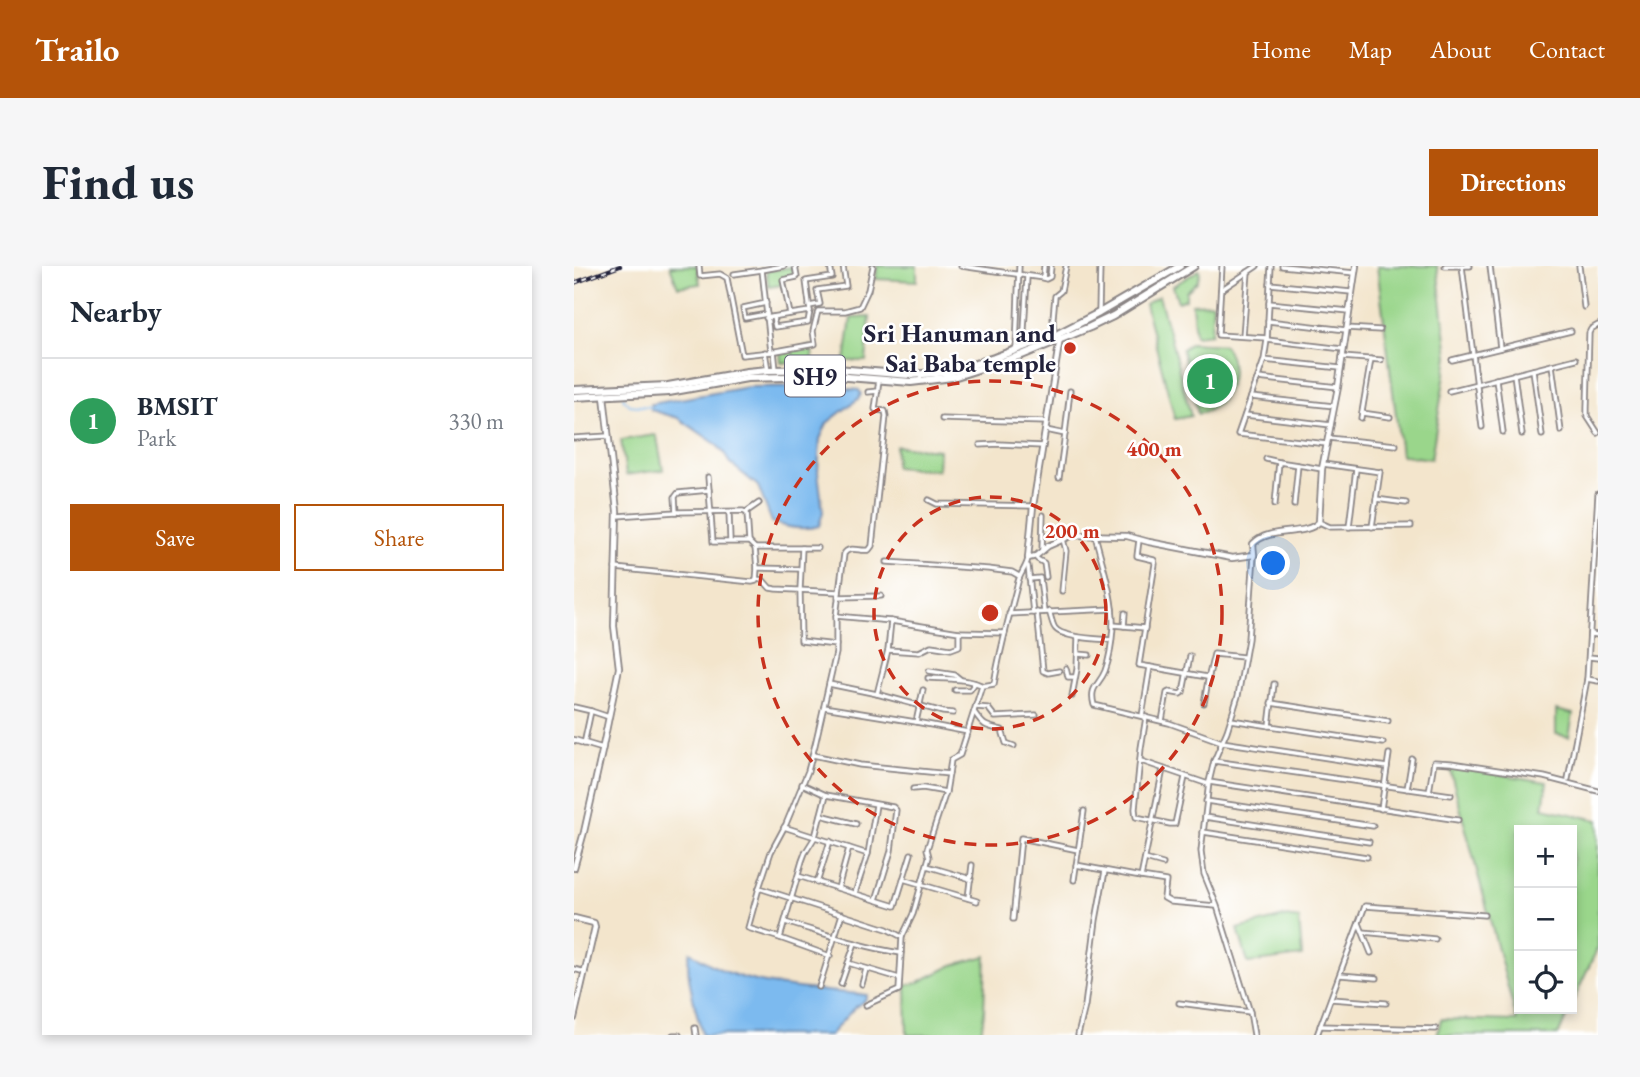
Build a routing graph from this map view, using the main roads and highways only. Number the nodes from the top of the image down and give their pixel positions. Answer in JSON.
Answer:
{"nodes":[{"id":1,"x":1180,"y":266,"type":"edge"},
{"id":2,"x":1194,"y":266,"type":"edge"},
{"id":3,"x":1058,"y":336,"type":"junction"},
{"id":4,"x":574,"y":390,"type":"edge"},
{"id":5,"x":623,"y":392,"type":"junction"},
{"id":6,"x":574,"y":397,"type":"edge"}],
"edges":[{"from":1,"to":3,"type":"main road","number":"SH9"},
{"from":2,"to":3,"type":"main road","number":"SH9"},
{"from":3,"to":5,"type":"main road","number":"SH9"},
{"from":3,"to":5,"type":"main road","number":"SH9"},
{"from":4,"to":5,"type":"main road","number":"SH9"},
{"from":5,"to":6,"type":"main road","number":"SH9"}]}
